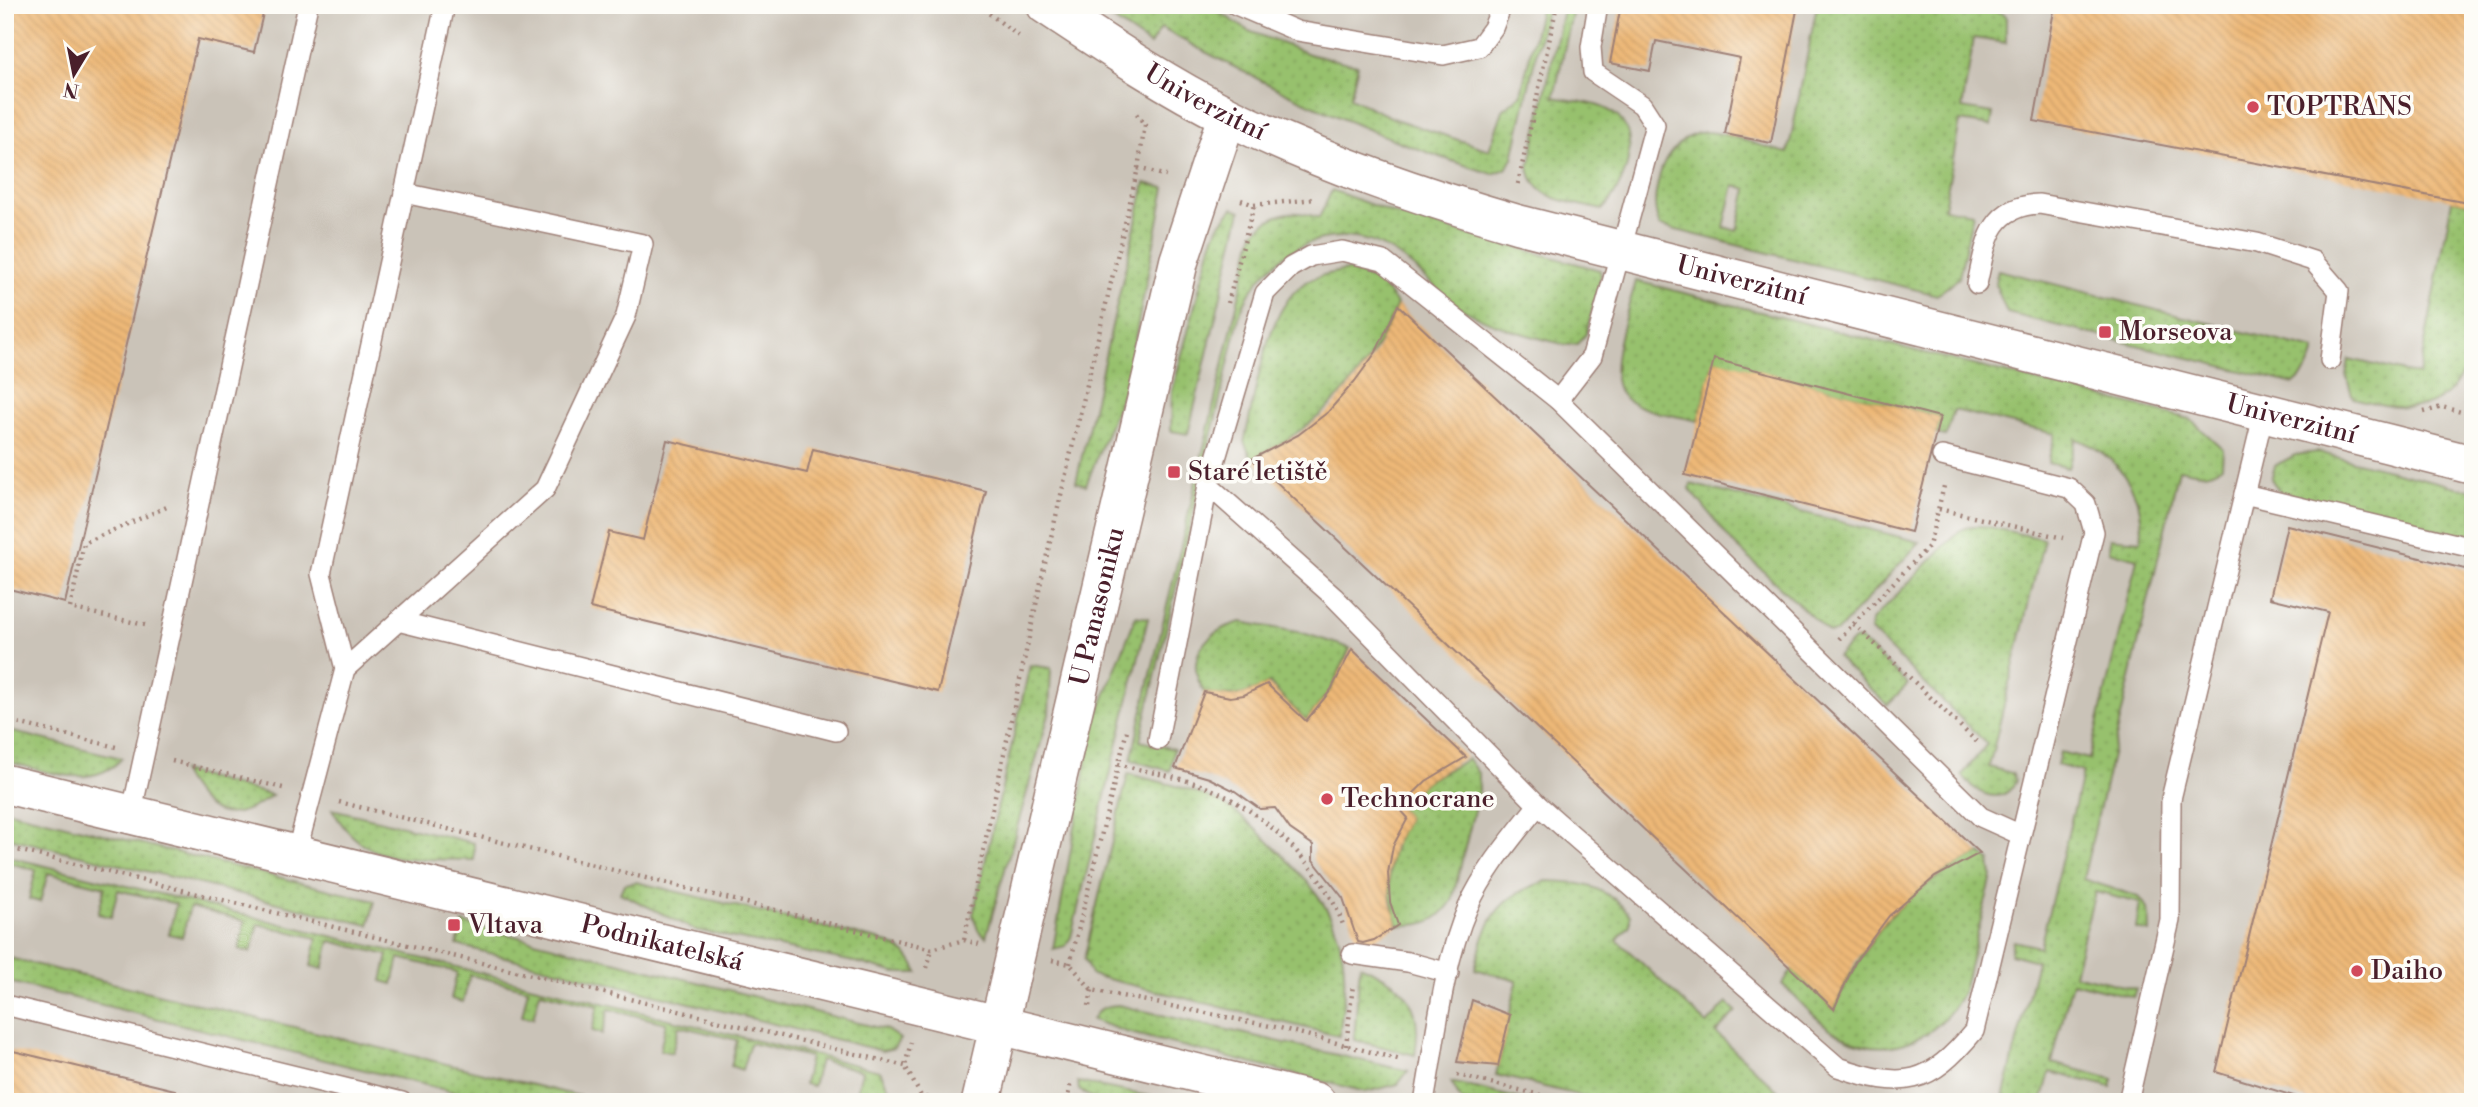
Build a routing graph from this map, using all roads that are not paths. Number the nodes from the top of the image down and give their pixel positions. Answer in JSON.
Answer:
{"nodes":[{"id":1,"x":308,"y":5,"type":"edge"},
{"id":2,"x":445,"y":5,"type":"edge"},
{"id":3,"x":1046,"y":5,"type":"edge"},
{"id":4,"x":1236,"y":5,"type":"edge"},
{"id":5,"x":1502,"y":5,"type":"edge"},
{"id":6,"x":1598,"y":5,"type":"edge"},
{"id":7,"x":1227,"y":116,"type":"junction"},
{"id":8,"x":404,"y":192,"type":"junction"},
{"id":9,"x":1622,"y":251,"type":"junction"},
{"id":10,"x":1977,"y":284,"type":"dead end"},
{"id":11,"x":2330,"y":360,"type":"dead end"},
{"id":12,"x":1558,"y":400,"type":"junction"},
{"id":13,"x":2264,"y":412,"type":"junction"},
{"id":14,"x":1946,"y":457,"type":"road end"},
{"id":15,"x":2473,"y":464,"type":"edge"},
{"id":16,"x":1208,"y":485,"type":"junction"},
{"id":17,"x":2244,"y":494,"type":"junction"},
{"id":18,"x":2473,"y":548,"type":"edge"},
{"id":19,"x":398,"y":621,"type":"junction"},
{"id":20,"x":345,"y":669,"type":"junction"},
{"id":21,"x":836,"y":731,"type":"dead end"},
{"id":22,"x":1158,"y":740,"type":"dead end"},
{"id":23,"x":5,"y":784,"type":"edge"},
{"id":24,"x":1538,"y":806,"type":"junction"},
{"id":25,"x":131,"y":815,"type":"junction"},
{"id":26,"x":2021,"y":835,"type":"junction"},
{"id":27,"x":296,"y":854,"type":"junction"},
{"id":28,"x":1352,"y":954,"type":"road end"},
{"id":29,"x":1448,"y":973,"type":"junction"},
{"id":30,"x":5,"y":1005,"type":"edge"},
{"id":31,"x":999,"y":1025,"type":"junction"},
{"id":32,"x":401,"y":1102,"type":"edge"},
{"id":33,"x":981,"y":1102,"type":"edge"},
{"id":34,"x":1316,"y":1102,"type":"edge"},
{"id":35,"x":1424,"y":1102,"type":"edge"},
{"id":36,"x":2128,"y":1102,"type":"edge"}],
"edges":[{"from":1,"to":25,"type":"lane"},
{"from":2,"to":8,"type":"lane"},
{"from":3,"to":7,"type":"street","name":"Univerzitní"},
{"from":4,"to":5,"type":"lane"},
{"from":6,"to":9,"type":"lane"},
{"from":7,"to":9,"type":"street","name":"Univerzitní"},
{"from":7,"to":31,"type":"street","name":"U Panasoniku"},
{"from":8,"to":19,"type":"lane"},
{"from":8,"to":20,"type":"lane"},
{"from":9,"to":12,"type":"lane"},
{"from":9,"to":13,"type":"street","name":"Univerzitní"},
{"from":10,"to":11,"type":"lane"},
{"from":12,"to":16,"type":"lane"},
{"from":12,"to":26,"type":"lane"},
{"from":13,"to":15,"type":"street","name":"Univerzitní"},
{"from":13,"to":17,"type":"lane"},
{"from":14,"to":26,"type":"lane"},
{"from":16,"to":22,"type":"lane"},
{"from":16,"to":24,"type":"lane"},
{"from":17,"to":18,"type":"lane"},
{"from":17,"to":36,"type":"lane"},
{"from":19,"to":20,"type":"lane"},
{"from":19,"to":21,"type":"lane"},
{"from":20,"to":27,"type":"lane"},
{"from":23,"to":25,"type":"street","name":"Podnikatelská"},
{"from":24,"to":26,"type":"lane"},
{"from":24,"to":29,"type":"lane"},
{"from":25,"to":27,"type":"street","name":"Podnikatelská"},
{"from":27,"to":31,"type":"street","name":"Podnikatelská"},
{"from":28,"to":29,"type":"lane"},
{"from":29,"to":35,"type":"lane"},
{"from":30,"to":32,"type":"lane"},
{"from":31,"to":33,"type":"street","name":"U Panasoniku"},
{"from":31,"to":34,"type":"street","name":"Podnikatelská"}]}
